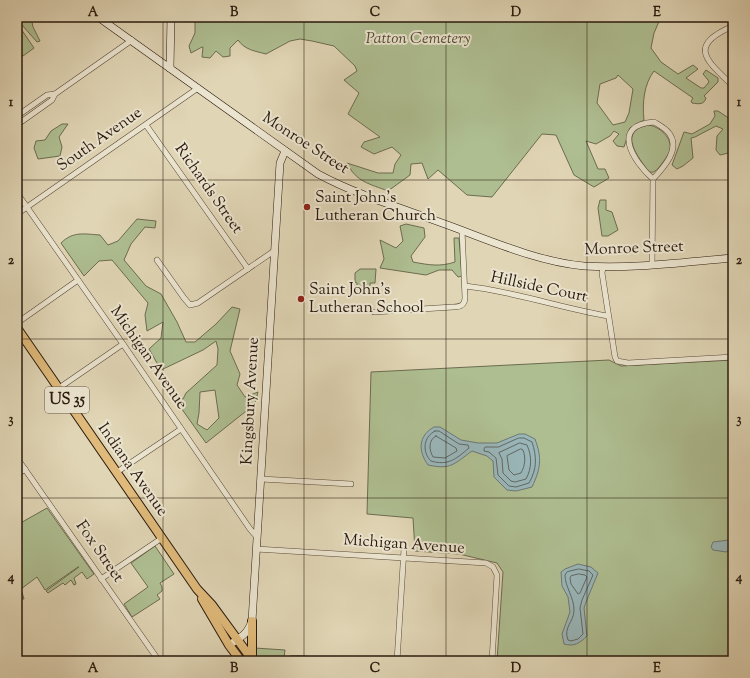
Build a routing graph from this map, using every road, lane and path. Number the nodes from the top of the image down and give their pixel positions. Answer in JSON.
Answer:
{"nodes":[{"id":1,"x":98,"y":17,"type":"edge"},
{"id":2,"x":171,"y":17,"type":"edge"},
{"id":3,"x":106,"y":19,"type":"edge"},
{"id":4,"x":733,"y":26,"type":"edge"},
{"id":5,"x":132,"y":40,"type":"junction"},
{"id":6,"x":170,"y":68,"type":"junction"},
{"id":7,"x":733,"y":86,"type":"edge"},
{"id":8,"x":198,"y":88,"type":"junction"},
{"id":9,"x":55,"y":94,"type":"junction"},
{"id":10,"x":17,"y":116,"type":"edge"},
{"id":11,"x":17,"y":122,"type":"edge"},
{"id":12,"x":146,"y":125,"type":"junction"},
{"id":13,"x":285,"y":150,"type":"junction"},
{"id":14,"x":653,"y":179,"type":"junction"},
{"id":15,"x":17,"y":193,"type":"edge"},
{"id":16,"x":27,"y":207,"type":"junction"},
{"id":17,"x":17,"y":214,"type":"edge"},
{"id":18,"x":462,"y":230,"type":"junction"},
{"id":19,"x":274,"y":250,"type":"junction"},
{"id":20,"x":733,"y":258,"type":"edge"},
{"id":21,"x":157,"y":260,"type":"dead end"},
{"id":22,"x":652,"y":264,"type":"junction"},
{"id":23,"x":602,"y":267,"type":"junction"},
{"id":24,"x":248,"y":269,"type":"junction"},
{"id":25,"x":78,"y":280,"type":"junction"},
{"id":26,"x":465,"y":286,"type":"junction"},
{"id":27,"x":374,"y":312,"type":"dead end"},
{"id":28,"x":608,"y":316,"type":"junction"},
{"id":29,"x":17,"y":322,"type":"edge"},
{"id":30,"x":17,"y":328,"type":"edge"},
{"id":31,"x":123,"y":344,"type":"junction"},
{"id":32,"x":733,"y":357,"type":"edge"},
{"id":33,"x":59,"y":388,"type":"junction"},
{"id":34,"x":181,"y":429,"type":"junction"},
{"id":35,"x":17,"y":458,"type":"edge"},
{"id":36,"x":25,"y":469,"type":"junction"},
{"id":37,"x":117,"y":472,"type":"junction"},
{"id":38,"x":17,"y":474,"type":"edge"},
{"id":39,"x":261,"y":479,"type":"junction"},
{"id":40,"x":351,"y":484,"type":"dead end"},
{"id":41,"x":257,"y":537,"type":"junction"},
{"id":42,"x":162,"y":538,"type":"junction"},
{"id":43,"x":256,"y":549,"type":"junction"},
{"id":44,"x":404,"y":549,"type":"dead end"},
{"id":45,"x":404,"y":557,"type":"junction"},
{"id":46,"x":101,"y":579,"type":"junction"},
{"id":47,"x":198,"y":589,"type":"junction"},
{"id":48,"x":252,"y":621,"type":"junction"},
{"id":49,"x":238,"y":639,"type":"junction"},
{"id":50,"x":229,"y":645,"type":"junction"},
{"id":51,"x":253,"y":660,"type":"edge"},
{"id":52,"x":159,"y":661,"type":"edge"},
{"id":53,"x":240,"y":661,"type":"edge"},
{"id":54,"x":284,"y":661,"type":"edge"},
{"id":55,"x":342,"y":661,"type":"edge"},
{"id":56,"x":397,"y":661,"type":"edge"},
{"id":57,"x":492,"y":661,"type":"edge"}],
"edges":[{"from":1,"to":3,"type":"main road","name":"Monroe Street"},
{"from":2,"to":6,"type":"main road"},
{"from":3,"to":5,"type":"main road","name":"Monroe Street"},
{"from":4,"to":7,"type":"street"},
{"from":5,"to":6,"type":"main road","name":"Monroe Street"},
{"from":5,"to":9,"type":"street"},
{"from":6,"to":8,"type":"main road","name":"Monroe Street"},
{"from":8,"to":12,"type":"street","name":"South Avenue"},
{"from":8,"to":13,"type":"main road","name":"Monroe Street"},
{"from":9,"to":10,"type":"street"},
{"from":9,"to":11,"type":"street"},
{"from":12,"to":16,"type":"street","name":"South Avenue"},
{"from":12,"to":24,"type":"street","name":"Richards Street"},
{"from":13,"to":18,"type":"main road","name":"Monroe Street"},
{"from":13,"to":19,"type":"main road","name":"Kingsbury Avenue"},
{"from":14,"to":14,"type":"street"},
{"from":14,"to":22,"type":"street"},
{"from":15,"to":16,"type":"street","name":"Michigan Avenue"},
{"from":16,"to":17,"type":"street","name":"South Avenue"},
{"from":16,"to":25,"type":"street","name":"Michigan Avenue"},
{"from":18,"to":23,"type":"main road","name":"Monroe Street"},
{"from":18,"to":26,"type":"street"},
{"from":19,"to":24,"type":"street"},
{"from":19,"to":39,"type":"main road","name":"Kingsbury Avenue"},
{"from":20,"to":22,"type":"main road","name":"Monroe Street"},
{"from":21,"to":24,"type":"street"},
{"from":22,"to":23,"type":"main road","name":"Monroe Street"},
{"from":23,"to":28,"type":"street"},
{"from":25,"to":29,"type":"street"},
{"from":25,"to":31,"type":"street","name":"Michigan Avenue"},
{"from":26,"to":27,"type":"street"},
{"from":26,"to":28,"type":"street","name":"Hillside Court"},
{"from":28,"to":32,"type":"street"},
{"from":30,"to":33,"type":"main road","name":"Indiana Avenue","number":"US 35"},
{"from":31,"to":33,"type":"street"},
{"from":31,"to":34,"type":"street","name":"Michigan Avenue"},
{"from":33,"to":37,"type":"main road","name":"Indiana Avenue","number":"US 35"},
{"from":34,"to":37,"type":"street"},
{"from":34,"to":41,"type":"street","name":"Michigan Avenue"},
{"from":35,"to":36,"type":"street","name":"Fox Street"},
{"from":36,"to":38,"type":"street"},
{"from":36,"to":46,"type":"street","name":"Fox Street"},
{"from":37,"to":42,"type":"main road","name":"Indiana Avenue","number":"US 35"},
{"from":39,"to":40,"type":"street"},
{"from":39,"to":41,"type":"main road","name":"Kingsbury Avenue"},
{"from":41,"to":43,"type":"main road","name":"Kingsbury Avenue"},
{"from":42,"to":46,"type":"street"},
{"from":42,"to":47,"type":"main road","name":"Indiana Avenue","number":"US 35"},
{"from":43,"to":45,"type":"street","name":"Michigan Avenue"},
{"from":43,"to":48,"type":"main road","name":"Kingsbury Avenue"},
{"from":44,"to":45,"type":"street"},
{"from":45,"to":56,"type":"street"},
{"from":45,"to":57,"type":"street","name":"Michigan Avenue"},
{"from":46,"to":52,"type":"street","name":"Fox Street"},
{"from":47,"to":49,"type":"main road","name":"Indiana Avenue","number":"US 35"},
{"from":47,"to":50,"type":"main road","name":"Indiana Avenue","number":"US 35"},
{"from":48,"to":49,"type":"main road"},
{"from":48,"to":51,"type":"main road"},
{"from":49,"to":50,"type":"main road"},
{"from":49,"to":51,"type":"main road","name":"Indiana Avenue","number":"US 35"},
{"from":50,"to":53,"type":"main road","name":"Indiana Avenue","number":"US 35"},
{"from":54,"to":55,"type":"street"}]}
